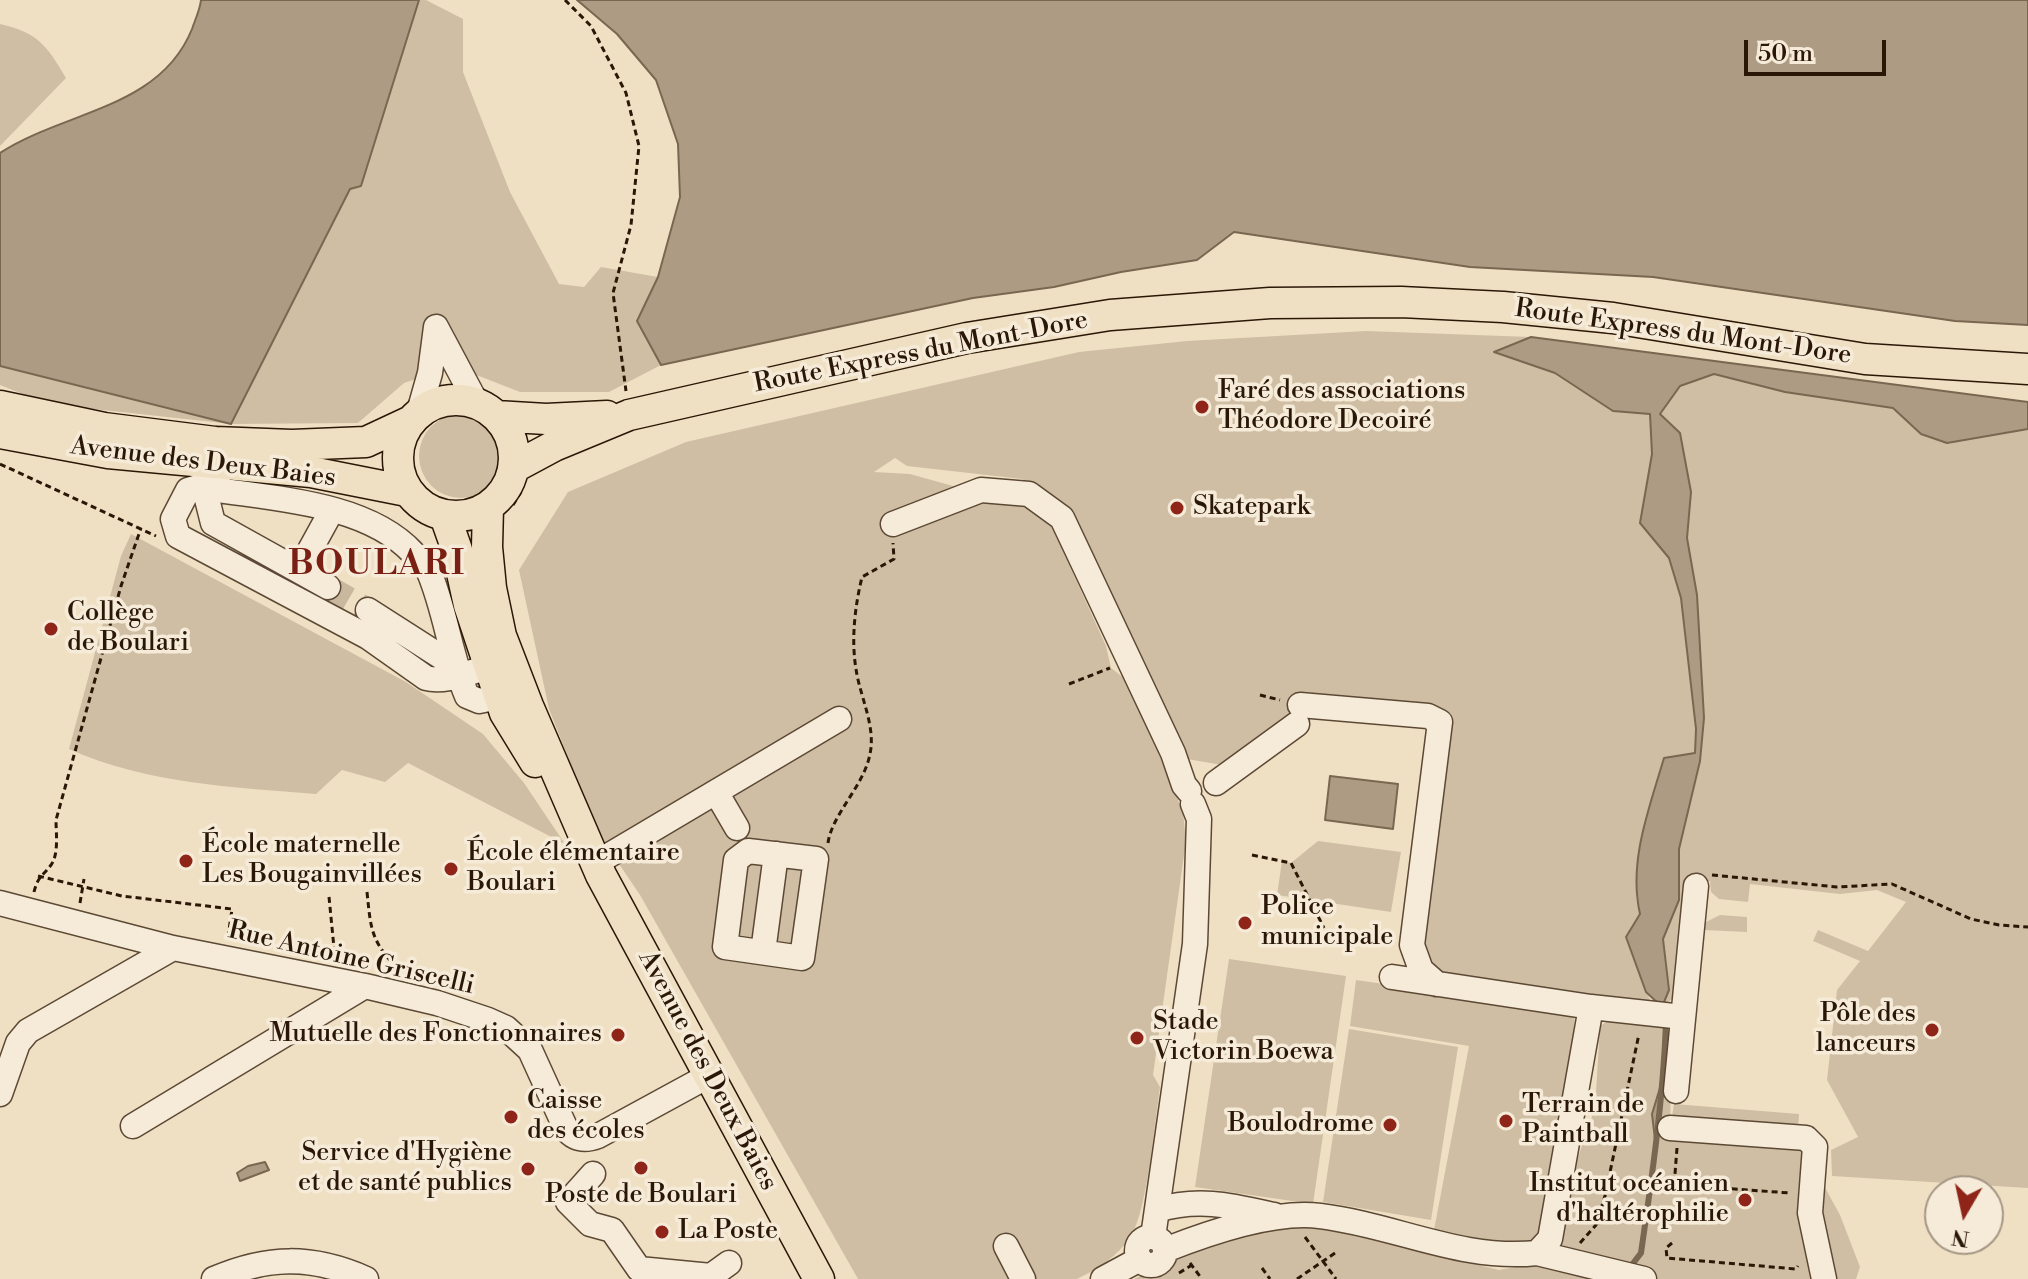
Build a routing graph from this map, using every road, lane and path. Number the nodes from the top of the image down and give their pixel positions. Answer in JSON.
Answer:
{"nodes":[{"id":1,"x":565,"y":0,"type":"edge"},
{"id":2,"x":2028,"y":369,"type":"edge"},
{"id":3,"x":0,"y":406,"type":"edge"},
{"id":4,"x":486,"y":410,"type":"junction"},
{"id":5,"x":629,"y":415,"type":"junction"},
{"id":6,"x":415,"y":417,"type":"junction"},
{"id":7,"x":0,"y":433,"type":"edge"},
{"id":8,"x":0,"y":464,"type":"edge"},
{"id":9,"x":519,"y":476,"type":"junction"},
{"id":10,"x":214,"y":484,"type":"junction"},
{"id":11,"x":407,"y":491,"type":"junction"},
{"id":12,"x":332,"y":510,"type":"junction"},
{"id":13,"x":496,"y":510,"type":"junction"},
{"id":14,"x":445,"y":516,"type":"junction"},
{"id":15,"x":893,"y":524,"type":"joint"},
{"id":16,"x":304,"y":564,"type":"junction"},
{"id":17,"x":328,"y":587,"type":"tunnel mouth"},
{"id":18,"x":368,"y":610,"type":"tunnel mouth"},
{"id":19,"x":1116,"y":666,"type":"dead end"},
{"id":20,"x":489,"y":667,"type":"junction"},
{"id":21,"x":458,"y":671,"type":"junction"},
{"id":22,"x":1069,"y":684,"type":"dead end"},
{"id":23,"x":499,"y":697,"type":"junction"},
{"id":24,"x":839,"y":719,"type":"dead end"},
{"id":25,"x":716,"y":792,"type":"junction"},
{"id":26,"x":1201,"y":793,"type":"junction"},
{"id":27,"x":737,"y":828,"type":"dead end"},
{"id":28,"x":827,"y":853,"type":"dead end"},
{"id":29,"x":776,"y":854,"type":"junction"},
{"id":30,"x":1252,"y":855,"type":"dead end"},
{"id":31,"x":801,"y":857,"type":"junction"},
{"id":32,"x":596,"y":863,"type":"junction"},
{"id":33,"x":38,"y":876,"type":"junction"},
{"id":34,"x":84,"y":879,"type":"dead end"},
{"id":35,"x":733,"y":882,"type":"junction"},
{"id":36,"x":1696,"y":886,"type":"joint"},
{"id":37,"x":83,"y":887,"type":"junction"},
{"id":38,"x":772,"y":888,"type":"junction"},
{"id":39,"x":811,"y":893,"type":"junction"},
{"id":40,"x":33,"y":895,"type":"dead end"},
{"id":41,"x":329,"y":897,"type":"dead end"},
{"id":42,"x":0,"y":903,"type":"edge"},
{"id":43,"x":79,"y":910,"type":"dead end"},
{"id":44,"x":728,"y":918,"type":"junction"},
{"id":45,"x":2028,"y":927,"type":"edge"},
{"id":46,"x":1324,"y":928,"type":"dead end"},
{"id":47,"x":766,"y":933,"type":"junction"},
{"id":48,"x":226,"y":947,"type":"dead end"},
{"id":49,"x":173,"y":948,"type":"junction"},
{"id":50,"x":333,"y":964,"type":"dead end"},
{"id":51,"x":1392,"y":977,"type":"dead end"},
{"id":52,"x":1437,"y":984,"type":"junction"},
{"id":53,"x":365,"y":986,"type":"junction"},
{"id":54,"x":1591,"y":1007,"type":"junction"},
{"id":55,"x":1642,"y":1013,"type":"junction"},
{"id":56,"x":1683,"y":1017,"type":"junction"},
{"id":57,"x":5,"y":1062,"type":"edge"},
{"id":58,"x":710,"y":1075,"type":"junction"},
{"id":59,"x":1676,"y":1091,"type":"dead end"},
{"id":60,"x":0,"y":1094,"type":"edge"},
{"id":61,"x":133,"y":1126,"type":"dead end"},
{"id":62,"x":1674,"y":1132,"type":"joint"},
{"id":63,"x":593,"y":1174,"type":"dead end"},
{"id":64,"x":1812,"y":1194,"type":"junction"},
{"id":65,"x":1284,"y":1217,"type":"junction"},
{"id":66,"x":1305,"y":1236,"type":"dead end"},
{"id":67,"x":1815,"y":1238,"type":"junction"},
{"id":68,"x":1672,"y":1243,"type":"dead end"},
{"id":69,"x":1006,"y":1246,"type":"dead end"},
{"id":70,"x":1159,"y":1249,"type":"edge"},
{"id":71,"x":1338,"y":1251,"type":"dead end"},
{"id":72,"x":1555,"y":1258,"type":"junction"},
{"id":73,"x":1323,"y":1261,"type":"junction"},
{"id":74,"x":729,"y":1263,"type":"dead end"},
{"id":75,"x":1192,"y":1265,"type":"dead end"},
{"id":76,"x":1262,"y":1268,"type":"dead end"},
{"id":77,"x":214,"y":1279,"type":"edge"},
{"id":78,"x":366,"y":1279,"type":"edge"},
{"id":79,"x":819,"y":1279,"type":"edge"},
{"id":80,"x":1023,"y":1279,"type":"edge"},
{"id":81,"x":1103,"y":1279,"type":"edge"},
{"id":82,"x":1270,"y":1279,"type":"edge"},
{"id":83,"x":1297,"y":1279,"type":"edge"},
{"id":84,"x":1336,"y":1279,"type":"edge"},
{"id":85,"x":1642,"y":1279,"type":"edge"},
{"id":86,"x":1824,"y":1279,"type":"edge"}],
"edges":[{"from":1,"to":5,"type":"path"},
{"from":2,"to":5,"type":"main road","name":"Route Express du Mont-Dore"},
{"from":3,"to":6,"type":"main road","name":"Avenue des Deux Baies"},
{"from":4,"to":5,"type":"main road","name":"Route Express du Mont-Dore"},
{"from":4,"to":6,"type":"main road"},
{"from":4,"to":6,"type":"street"},
{"from":4,"to":9,"type":"main road"},
{"from":5,"to":9,"type":"main road","name":"Route Express du Mont-Dore"},
{"from":6,"to":11,"type":"main road"},
{"from":7,"to":10,"type":"main road","name":"Avenue des Deux Baies"},
{"from":8,"to":33,"type":"path"},
{"from":9,"to":13,"type":"main road"},
{"from":9,"to":13,"type":"path"},
{"from":10,"to":11,"type":"main road","name":"Avenue des Deux Baies"},
{"from":10,"to":12,"type":"street"},
{"from":10,"to":16,"type":"street"},
{"from":10,"to":21,"type":"street"},
{"from":11,"to":14,"type":"main road"},
{"from":12,"to":16,"type":"street"},
{"from":12,"to":21,"type":"street"},
{"from":13,"to":14,"type":"main road"},
{"from":13,"to":32,"type":"main road","name":"Avenue des Deux Baies"},
{"from":14,"to":20,"type":"main road","name":"Avenue des Deux Baies"},
{"from":15,"to":26,"type":"street"},
{"from":15,"to":28,"type":"path"},
{"from":16,"to":17,"type":"street"},
{"from":18,"to":21,"type":"street"},
{"from":19,"to":22,"type":"path"},
{"from":20,"to":21,"type":"street"},
{"from":20,"to":23,"type":"main road","name":"Avenue des Deux Baies"},
{"from":21,"to":23,"type":"street"},
{"from":23,"to":32,"type":"main road","name":"Avenue des Deux Baies"},
{"from":24,"to":25,"type":"street"},
{"from":25,"to":27,"type":"street"},
{"from":25,"to":32,"type":"street"},
{"from":26,"to":52,"type":"street"},
{"from":26,"to":70,"type":"street"},
{"from":29,"to":31,"type":"street"},
{"from":29,"to":35,"type":"street"},
{"from":29,"to":38,"type":"street"},
{"from":30,"to":46,"type":"path"},
{"from":31,"to":38,"type":"street"},
{"from":31,"to":39,"type":"street"},
{"from":32,"to":58,"type":"main road","name":"Avenue des Deux Baies"},
{"from":33,"to":37,"type":"path"},
{"from":33,"to":40,"type":"path"},
{"from":34,"to":37,"type":"path"},
{"from":35,"to":38,"type":"street"},
{"from":35,"to":44,"type":"street"},
{"from":36,"to":45,"type":"path"},
{"from":36,"to":56,"type":"street"},
{"from":37,"to":43,"type":"path"},
{"from":37,"to":48,"type":"path"},
{"from":38,"to":39,"type":"street"},
{"from":38,"to":47,"type":"street"},
{"from":39,"to":47,"type":"street"},
{"from":41,"to":50,"type":"path"},
{"from":42,"to":49,"type":"street","name":"Rue Antoine Griscelli"},
{"from":44,"to":47,"type":"street"},
{"from":44,"to":47,"type":"street"},
{"from":49,"to":53,"type":"street","name":"Rue Antoine Griscelli"},
{"from":49,"to":57,"type":"street"},
{"from":51,"to":52,"type":"street"},
{"from":52,"to":54,"type":"street"},
{"from":53,"to":58,"type":"street","name":"Rue Antoine Griscelli"},
{"from":53,"to":61,"type":"street"},
{"from":54,"to":55,"type":"street"},
{"from":54,"to":72,"type":"street"},
{"from":55,"to":56,"type":"street"},
{"from":55,"to":72,"type":"path"},
{"from":56,"to":59,"type":"street"},
{"from":57,"to":60,"type":"street"},
{"from":58,"to":79,"type":"main road","name":"Avenue des Deux Baies"},
{"from":62,"to":64,"type":"path"},
{"from":62,"to":64,"type":"street"},
{"from":63,"to":74,"type":"street"},
{"from":64,"to":67,"type":"street"},
{"from":65,"to":70,"type":"street"},
{"from":65,"to":70,"type":"street"},
{"from":65,"to":72,"type":"street"},
{"from":66,"to":73,"type":"path"},
{"from":67,"to":68,"type":"path"},
{"from":67,"to":86,"type":"street"},
{"from":69,"to":80,"type":"street"},
{"from":70,"to":75,"type":"path"},
{"from":70,"to":81,"type":"street"},
{"from":71,"to":73,"type":"path"},
{"from":72,"to":85,"type":"street"},
{"from":73,"to":83,"type":"path"},
{"from":73,"to":84,"type":"path"},
{"from":76,"to":82,"type":"path"},
{"from":77,"to":78,"type":"street"}]}
